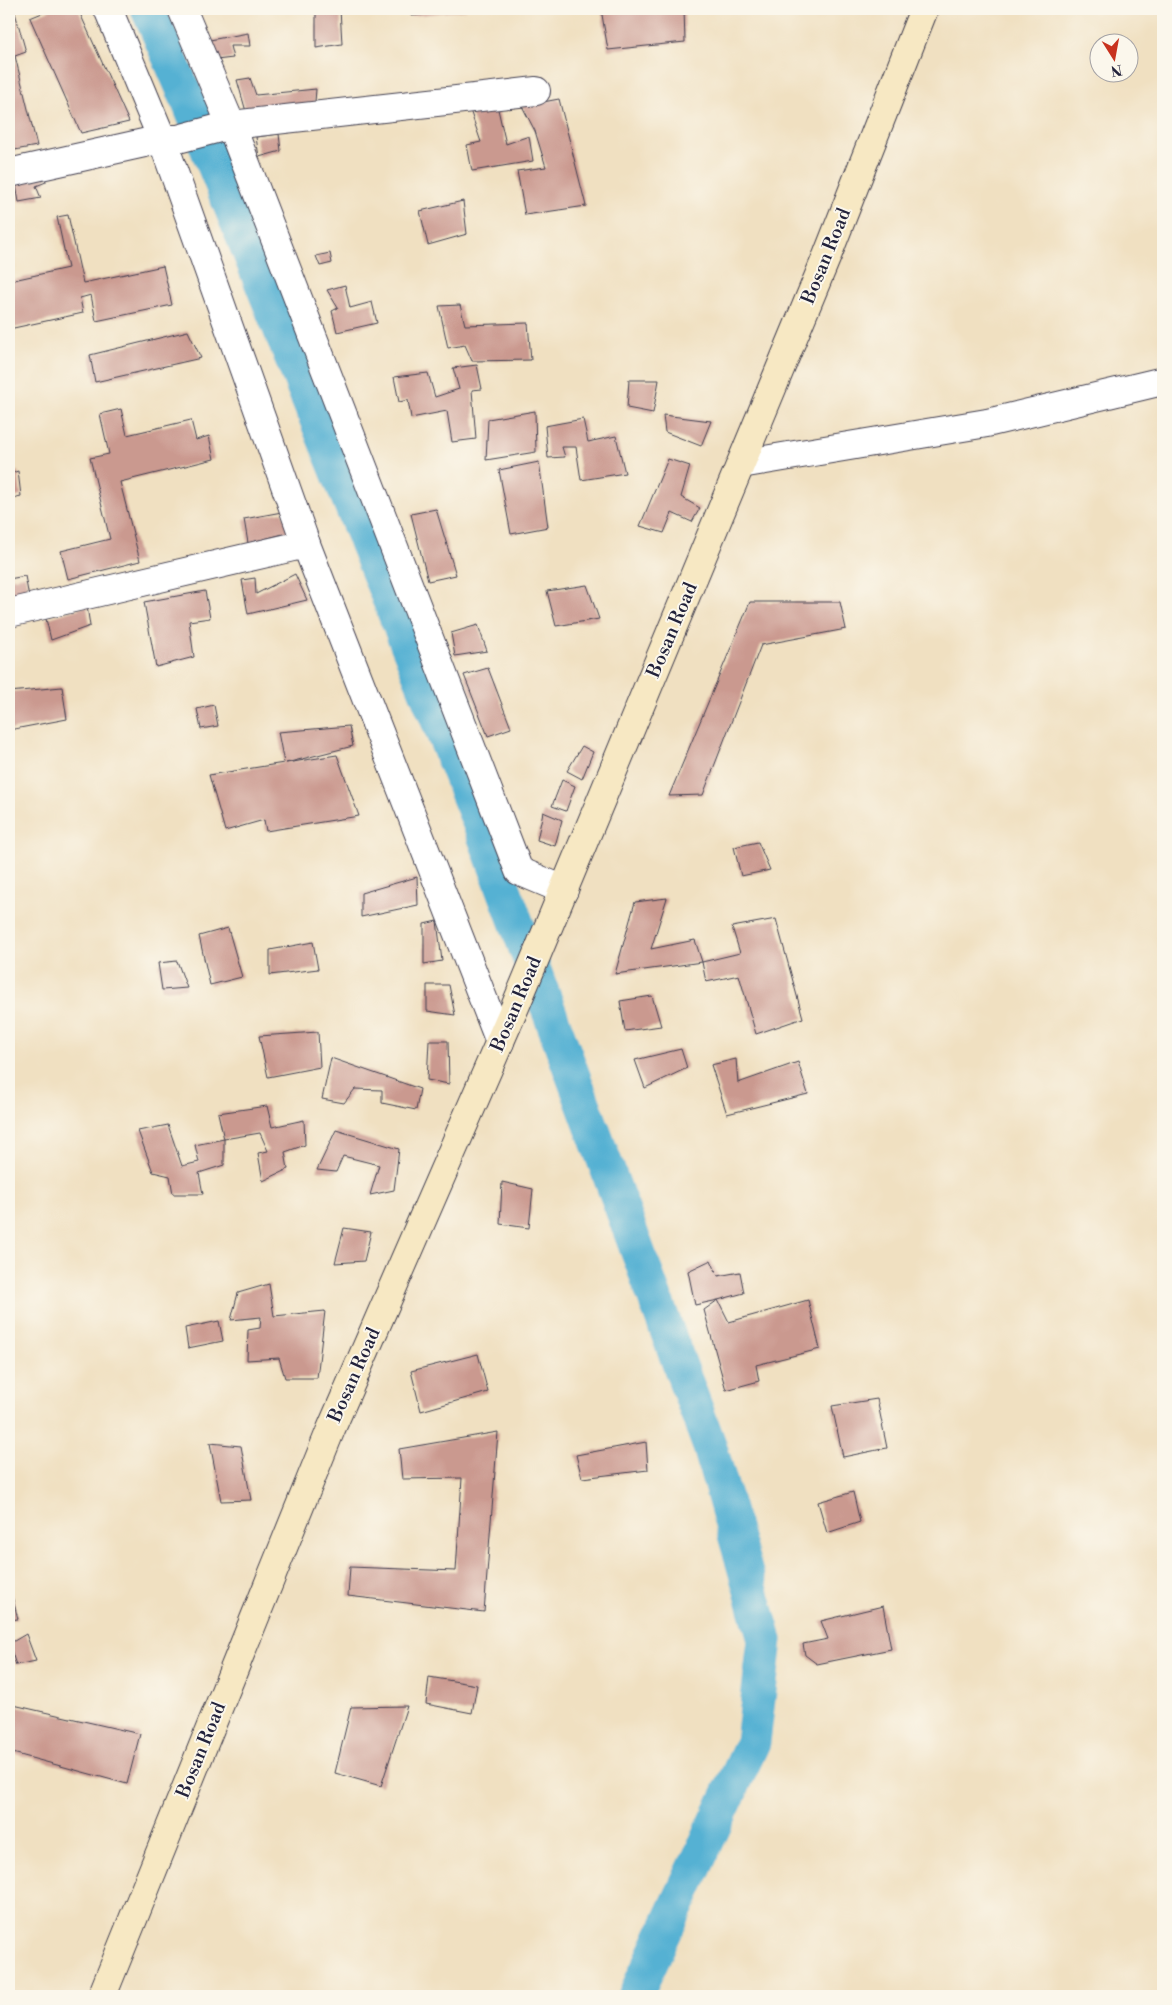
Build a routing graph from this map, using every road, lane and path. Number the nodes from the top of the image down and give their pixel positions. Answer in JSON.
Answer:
{"nodes":[{"id":1,"x":108,"y":9,"type":"edge"},
{"id":2,"x":182,"y":9,"type":"edge"},
{"id":3,"x":924,"y":9,"type":"edge"},
{"id":4,"x":536,"y":90,"type":"dead end"},
{"id":5,"x":221,"y":127,"type":"junction"},
{"id":6,"x":170,"y":139,"type":"junction"},
{"id":7,"x":9,"y":173,"type":"edge"},
{"id":8,"x":1163,"y":381,"type":"edge"},
{"id":9,"x":741,"y":464,"type":"junction"},
{"id":10,"x":306,"y":544,"type":"junction"},
{"id":11,"x":9,"y":613,"type":"edge"},
{"id":12,"x":564,"y":890,"type":"junction"},
{"id":13,"x":500,"y":1042,"type":"junction"},
{"id":14,"x":102,"y":1996,"type":"edge"}],
"edges":[{"from":1,"to":6,"type":"street"},
{"from":2,"to":5,"type":"street"},
{"from":3,"to":9,"type":"main road","name":"Bosan Road"},
{"from":4,"to":5,"type":"street"},
{"from":5,"to":6,"type":"street"},
{"from":5,"to":12,"type":"street"},
{"from":6,"to":7,"type":"street"},
{"from":6,"to":10,"type":"street"},
{"from":8,"to":9,"type":"street"},
{"from":9,"to":12,"type":"main road","name":"Bosan Road"},
{"from":10,"to":11,"type":"street"},
{"from":10,"to":13,"type":"street"},
{"from":12,"to":13,"type":"main road","name":"Bosan Road"},
{"from":13,"to":14,"type":"main road","name":"Bosan Road"}]}
